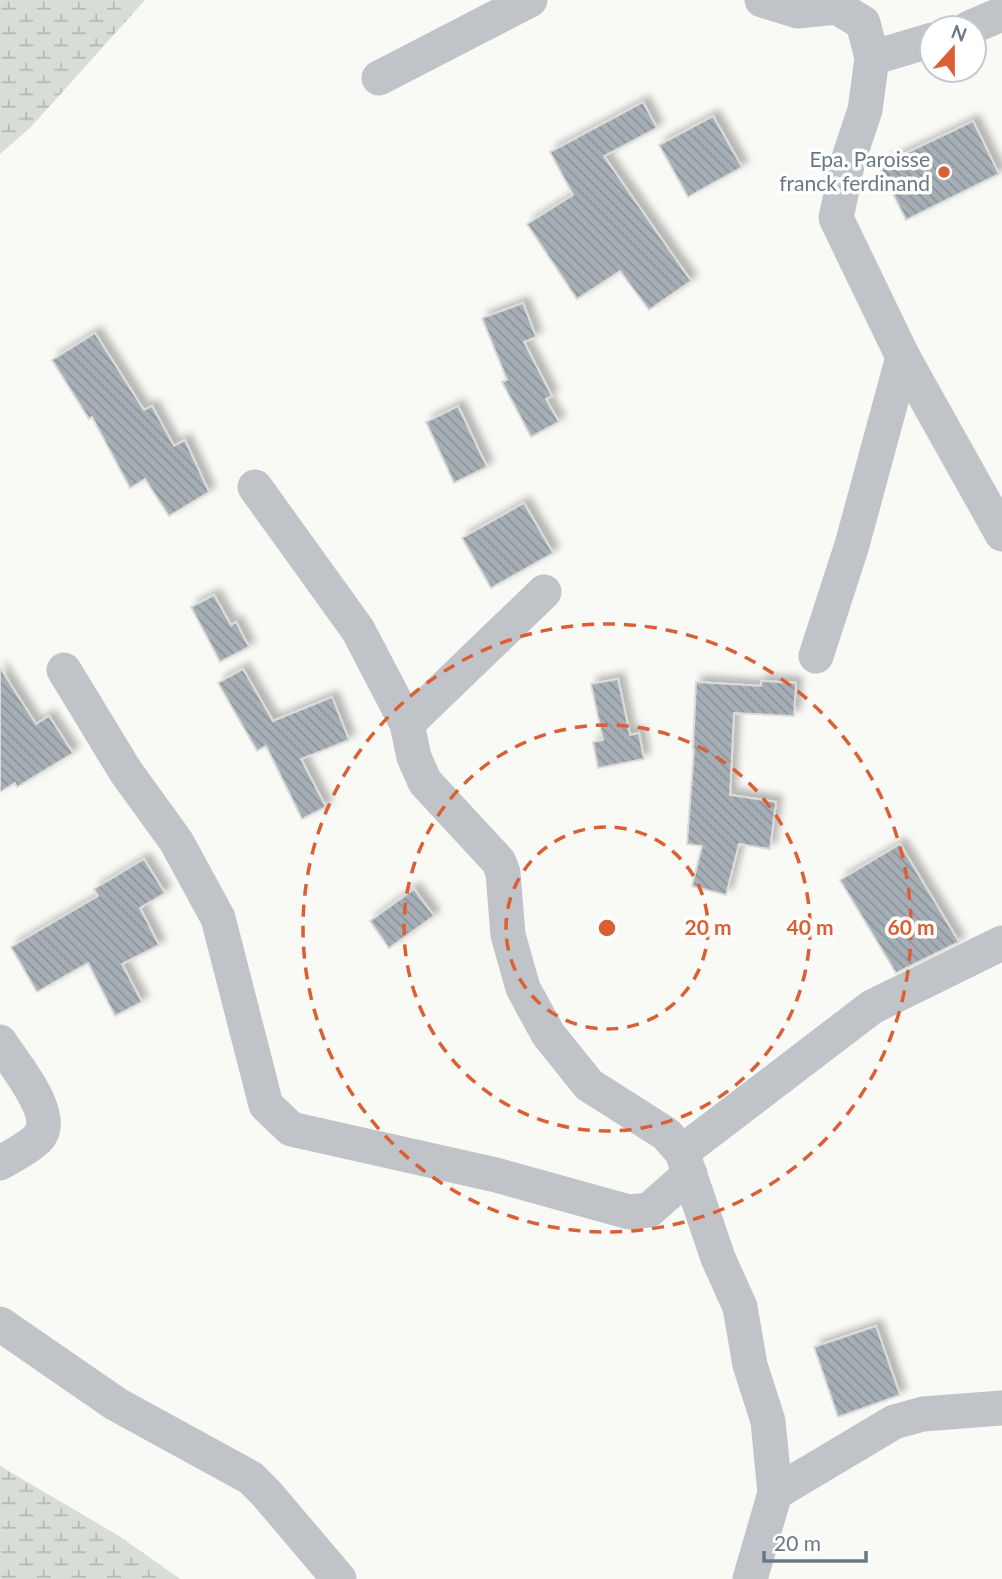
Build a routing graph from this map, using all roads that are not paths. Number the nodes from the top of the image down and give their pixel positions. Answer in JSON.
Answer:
{"nodes":[{"id":1,"x":530,"y":0,"type":"edge"},
{"id":2,"x":762,"y":0,"type":"edge"},
{"id":3,"x":918,"y":44,"type":"edge"},
{"id":4,"x":872,"y":58,"type":"junction"},
{"id":5,"x":379,"y":78,"type":"dead end"},
{"id":6,"x":903,"y":357,"type":"junction"},
{"id":7,"x":256,"y":487,"type":"dead end"},
{"id":8,"x":1002,"y":534,"type":"edge"},
{"id":9,"x":544,"y":592,"type":"dead end"},
{"id":10,"x":816,"y":656,"type":"dead end"},
{"id":11,"x":64,"y":670,"type":"dead end"},
{"id":12,"x":407,"y":724,"type":"junction"},
{"id":13,"x":1002,"y":943,"type":"edge"},
{"id":14,"x":0,"y":1042,"type":"edge"},
{"id":15,"x":0,"y":1163,"type":"edge"},
{"id":16,"x":686,"y":1163,"type":"junction"},
{"id":17,"x":0,"y":1324,"type":"edge"},
{"id":18,"x":1002,"y":1408,"type":"edge"},
{"id":19,"x":775,"y":1493,"type":"junction"},
{"id":20,"x":339,"y":1579,"type":"edge"},
{"id":21,"x":750,"y":1579,"type":"edge"}],
"edges":[{"from":1,"to":5,"type":"street"},
{"from":2,"to":4,"type":"street"},
{"from":3,"to":4,"type":"street"},
{"from":4,"to":6,"type":"street"},
{"from":6,"to":8,"type":"street"},
{"from":6,"to":10,"type":"street"},
{"from":7,"to":12,"type":"street"},
{"from":9,"to":12,"type":"street"},
{"from":11,"to":16,"type":"street"},
{"from":12,"to":16,"type":"street"},
{"from":13,"to":16,"type":"street"},
{"from":14,"to":15,"type":"street"},
{"from":16,"to":19,"type":"street"},
{"from":17,"to":20,"type":"street"},
{"from":18,"to":19,"type":"street"},
{"from":19,"to":21,"type":"street"}]}
